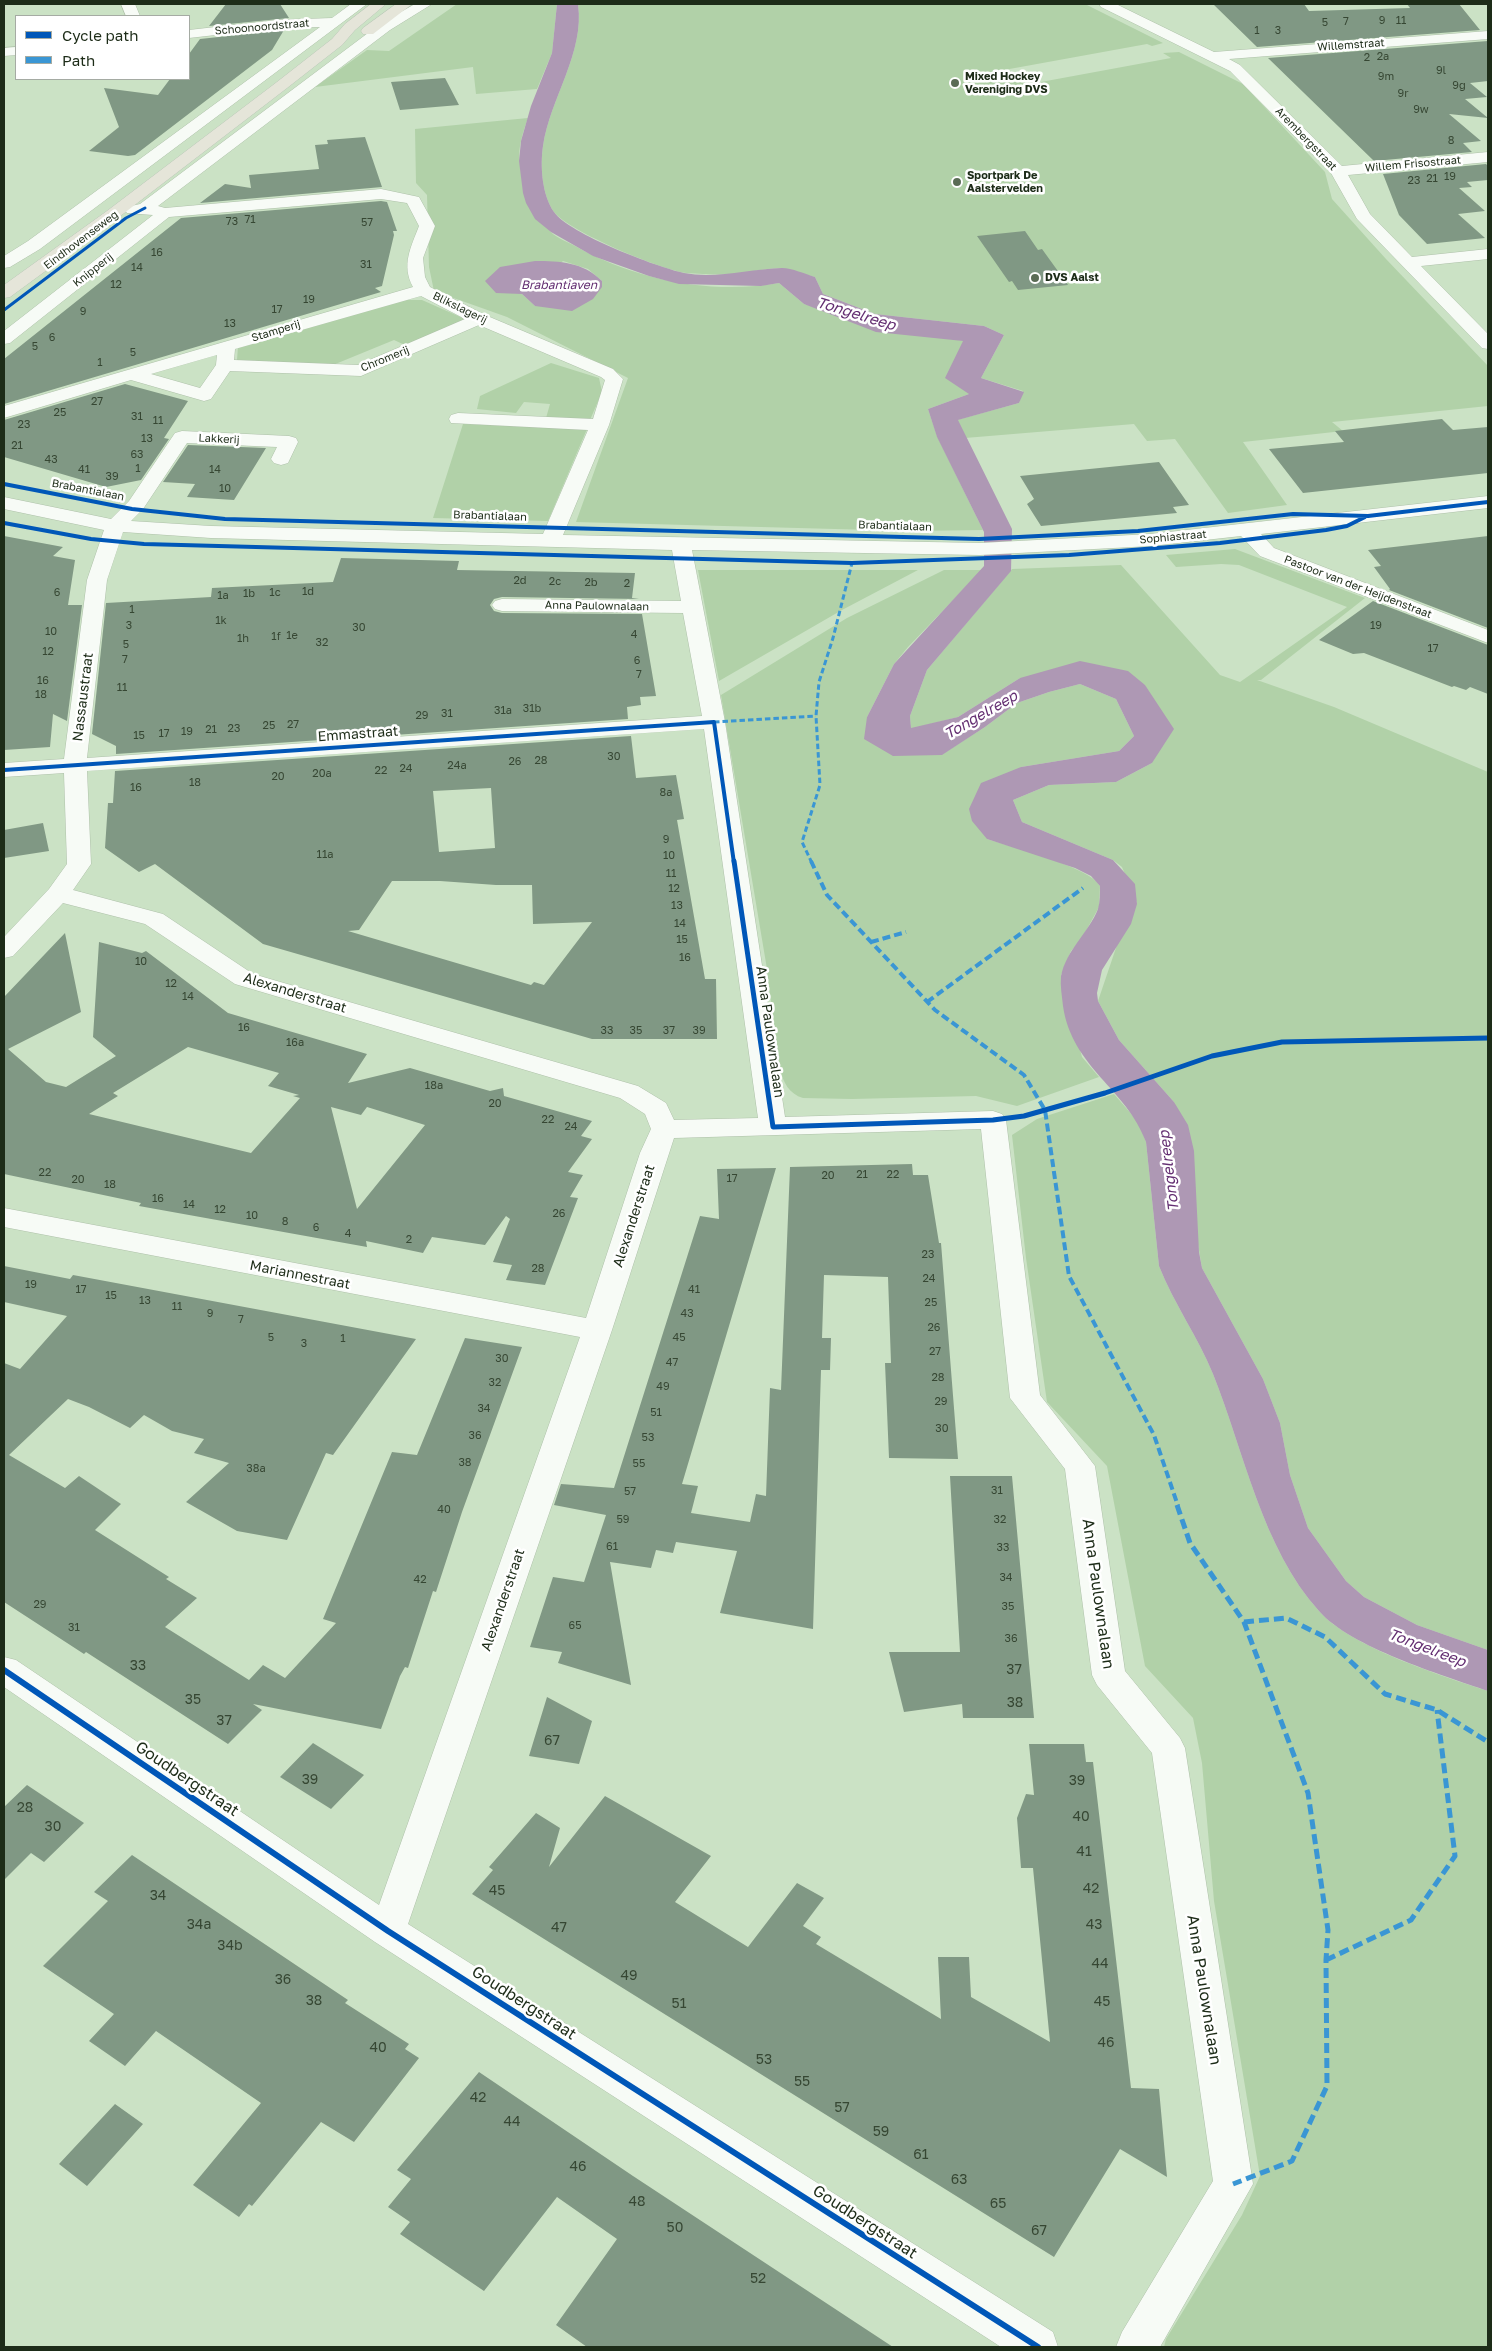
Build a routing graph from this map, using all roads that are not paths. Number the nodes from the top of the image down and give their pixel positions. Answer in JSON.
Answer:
{"nodes":[{"id":1,"x":360,"y":4,"type":"edge"},
{"id":2,"x":379,"y":4,"type":"edge"},
{"id":3,"x":405,"y":4,"type":"edge"},
{"id":4,"x":425,"y":4,"type":"edge"},
{"id":5,"x":1106,"y":4,"type":"edge"},
{"id":6,"x":335,"y":22,"type":"junction"},
{"id":7,"x":190,"y":34,"type":"edge"},
{"id":8,"x":1488,"y":34,"type":"edge"},
{"id":9,"x":337,"y":42,"type":"junction"},
{"id":10,"x":1214,"y":56,"type":"junction"},
{"id":11,"x":1488,"y":157,"type":"edge"},
{"id":12,"x":1338,"y":171,"type":"junction"},
{"id":13,"x":145,"y":208,"type":"junction"},
{"id":14,"x":165,"y":213,"type":"junction"},
{"id":15,"x":113,"y":214,"type":"junction"},
{"id":16,"x":1488,"y":254,"type":"edge"},
{"id":17,"x":1409,"y":262,"type":"junction"},
{"id":18,"x":4,"y":263,"type":"edge"},
{"id":19,"x":423,"y":290,"type":"junction"},
{"id":20,"x":4,"y":293,"type":"edge"},
{"id":21,"x":479,"y":319,"type":"junction"},
{"id":22,"x":4,"y":338,"type":"edge"},
{"id":23,"x":1488,"y":344,"type":"edge"},
{"id":24,"x":226,"y":346,"type":"junction"},
{"id":25,"x":225,"y":365,"type":"junction"},
{"id":26,"x":130,"y":374,"type":"junction"},
{"id":27,"x":4,"y":412,"type":"edge"},
{"id":28,"x":458,"y":419,"type":"dead end"},
{"id":29,"x":600,"y":425,"type":"junction"},
{"id":30,"x":281,"y":459,"type":"dead end"},
{"id":31,"x":1488,"y":502,"type":"edge"},
{"id":32,"x":4,"y":503,"type":"edge"},
{"id":33,"x":115,"y":526,"type":"junction"},
{"id":34,"x":1247,"y":530,"type":"junction"},
{"id":35,"x":550,"y":541,"type":"junction"},
{"id":36,"x":681,"y":544,"type":"junction"},
{"id":37,"x":980,"y":548,"type":"joint"},
{"id":38,"x":502,"y":604,"type":"dead end"},
{"id":39,"x":692,"y":607,"type":"junction"},
{"id":40,"x":1488,"y":637,"type":"edge"},
{"id":41,"x":714,"y":722,"type":"junction"},
{"id":42,"x":75,"y":764,"type":"junction"},
{"id":43,"x":4,"y":770,"type":"edge"},
{"id":44,"x":58,"y":894,"type":"junction"},
{"id":45,"x":4,"y":951,"type":"edge"},
{"id":46,"x":773,"y":1127,"type":"junction"},
{"id":47,"x":664,"y":1129,"type":"junction"},
{"id":48,"x":4,"y":1217,"type":"edge"},
{"id":49,"x":597,"y":1330,"type":"junction"},
{"id":50,"x":4,"y":1670,"type":"edge"},
{"id":51,"x":388,"y":1930,"type":"junction"},
{"id":52,"x":1038,"y":2347,"type":"edge"},
{"id":53,"x":1136,"y":2347,"type":"edge"}],
"edges":[{"from":1,"to":6,"type":"street","name":"Eindhovenseweg"},
{"from":2,"to":9,"type":"main road","name":"Eindhovenseweg"},
{"from":3,"to":9,"type":"main road","name":"Eindhovenseweg"},
{"from":4,"to":13,"type":"street","name":"Eindhovenseweg"},
{"from":5,"to":10,"type":"street","name":"Arembergstraat"},
{"from":6,"to":7,"type":"street","name":"Schoonoordstraat"},
{"from":6,"to":18,"type":"street","name":"Eindhovenseweg"},
{"from":8,"to":10,"type":"street","name":"Willemstraat"},
{"from":9,"to":15,"type":"main road","name":"Eindhovenseweg"},
{"from":10,"to":12,"type":"street","name":"Arembergstraat"},
{"from":11,"to":12,"type":"street","name":"Willem Frisostraat"},
{"from":12,"to":17,"type":"street","name":"Arembergstraat"},
{"from":13,"to":14,"type":"street"},
{"from":13,"to":15,"type":"street","name":"Eindhovenseweg"},
{"from":14,"to":19,"type":"street","name":"Blikslagerij"},
{"from":14,"to":22,"type":"street","name":"Knipperij"},
{"from":15,"to":20,"type":"main road","name":"Eindhovenseweg"},
{"from":16,"to":17,"type":"street"},
{"from":17,"to":23,"type":"street","name":"Arembergstraat"},
{"from":19,"to":21,"type":"street","name":"Blikslagerij"},
{"from":19,"to":24,"type":"street","name":"Stamperij"},
{"from":21,"to":25,"type":"street","name":"Chromerij"},
{"from":21,"to":29,"type":"street","name":"Blikslagerij"},
{"from":24,"to":25,"type":"street"},
{"from":24,"to":26,"type":"street","name":"Stamperij"},
{"from":25,"to":26,"type":"street"},
{"from":26,"to":27,"type":"street","name":"Stamperij"},
{"from":28,"to":29,"type":"street"},
{"from":29,"to":35,"type":"street","name":"Blikslagerij"},
{"from":30,"to":33,"type":"street","name":"Lakkerij"},
{"from":31,"to":34,"type":"street","name":"Sophiastraat"},
{"from":32,"to":33,"type":"street","name":"Brabantialaan"},
{"from":33,"to":35,"type":"street","name":"Brabantialaan"},
{"from":33,"to":42,"type":"street","name":"Nassaustraat"},
{"from":34,"to":37,"type":"street","name":"Sophiastraat"},
{"from":34,"to":40,"type":"street","name":"Pastoor van der Heijdenstraat"},
{"from":35,"to":36,"type":"street","name":"Brabantialaan"},
{"from":36,"to":37,"type":"street","name":"Brabantialaan"},
{"from":36,"to":39,"type":"street","name":"Anna Paulownalaan"},
{"from":38,"to":39,"type":"street","name":"Anna Paulownalaan"},
{"from":39,"to":41,"type":"street","name":"Anna Paulownalaan"},
{"from":41,"to":42,"type":"street","name":"Emmastraat"},
{"from":41,"to":46,"type":"street","name":"Anna Paulownalaan"},
{"from":42,"to":43,"type":"street","name":"Emmastraat"},
{"from":42,"to":44,"type":"street","name":"Nassaustraat"},
{"from":44,"to":45,"type":"street","name":"Nassaustraat"},
{"from":44,"to":47,"type":"street","name":"Alexanderstraat"},
{"from":46,"to":47,"type":"street","name":"Anna Paulownalaan"},
{"from":46,"to":53,"type":"street","name":"Anna Paulownalaan"},
{"from":47,"to":49,"type":"street","name":"Alexanderstraat"},
{"from":48,"to":49,"type":"street","name":"Mariannestraat"},
{"from":49,"to":51,"type":"street","name":"Alexanderstraat"},
{"from":50,"to":51,"type":"street","name":"Goudbergstraat"},
{"from":51,"to":52,"type":"street","name":"Goudbergstraat"}]}
